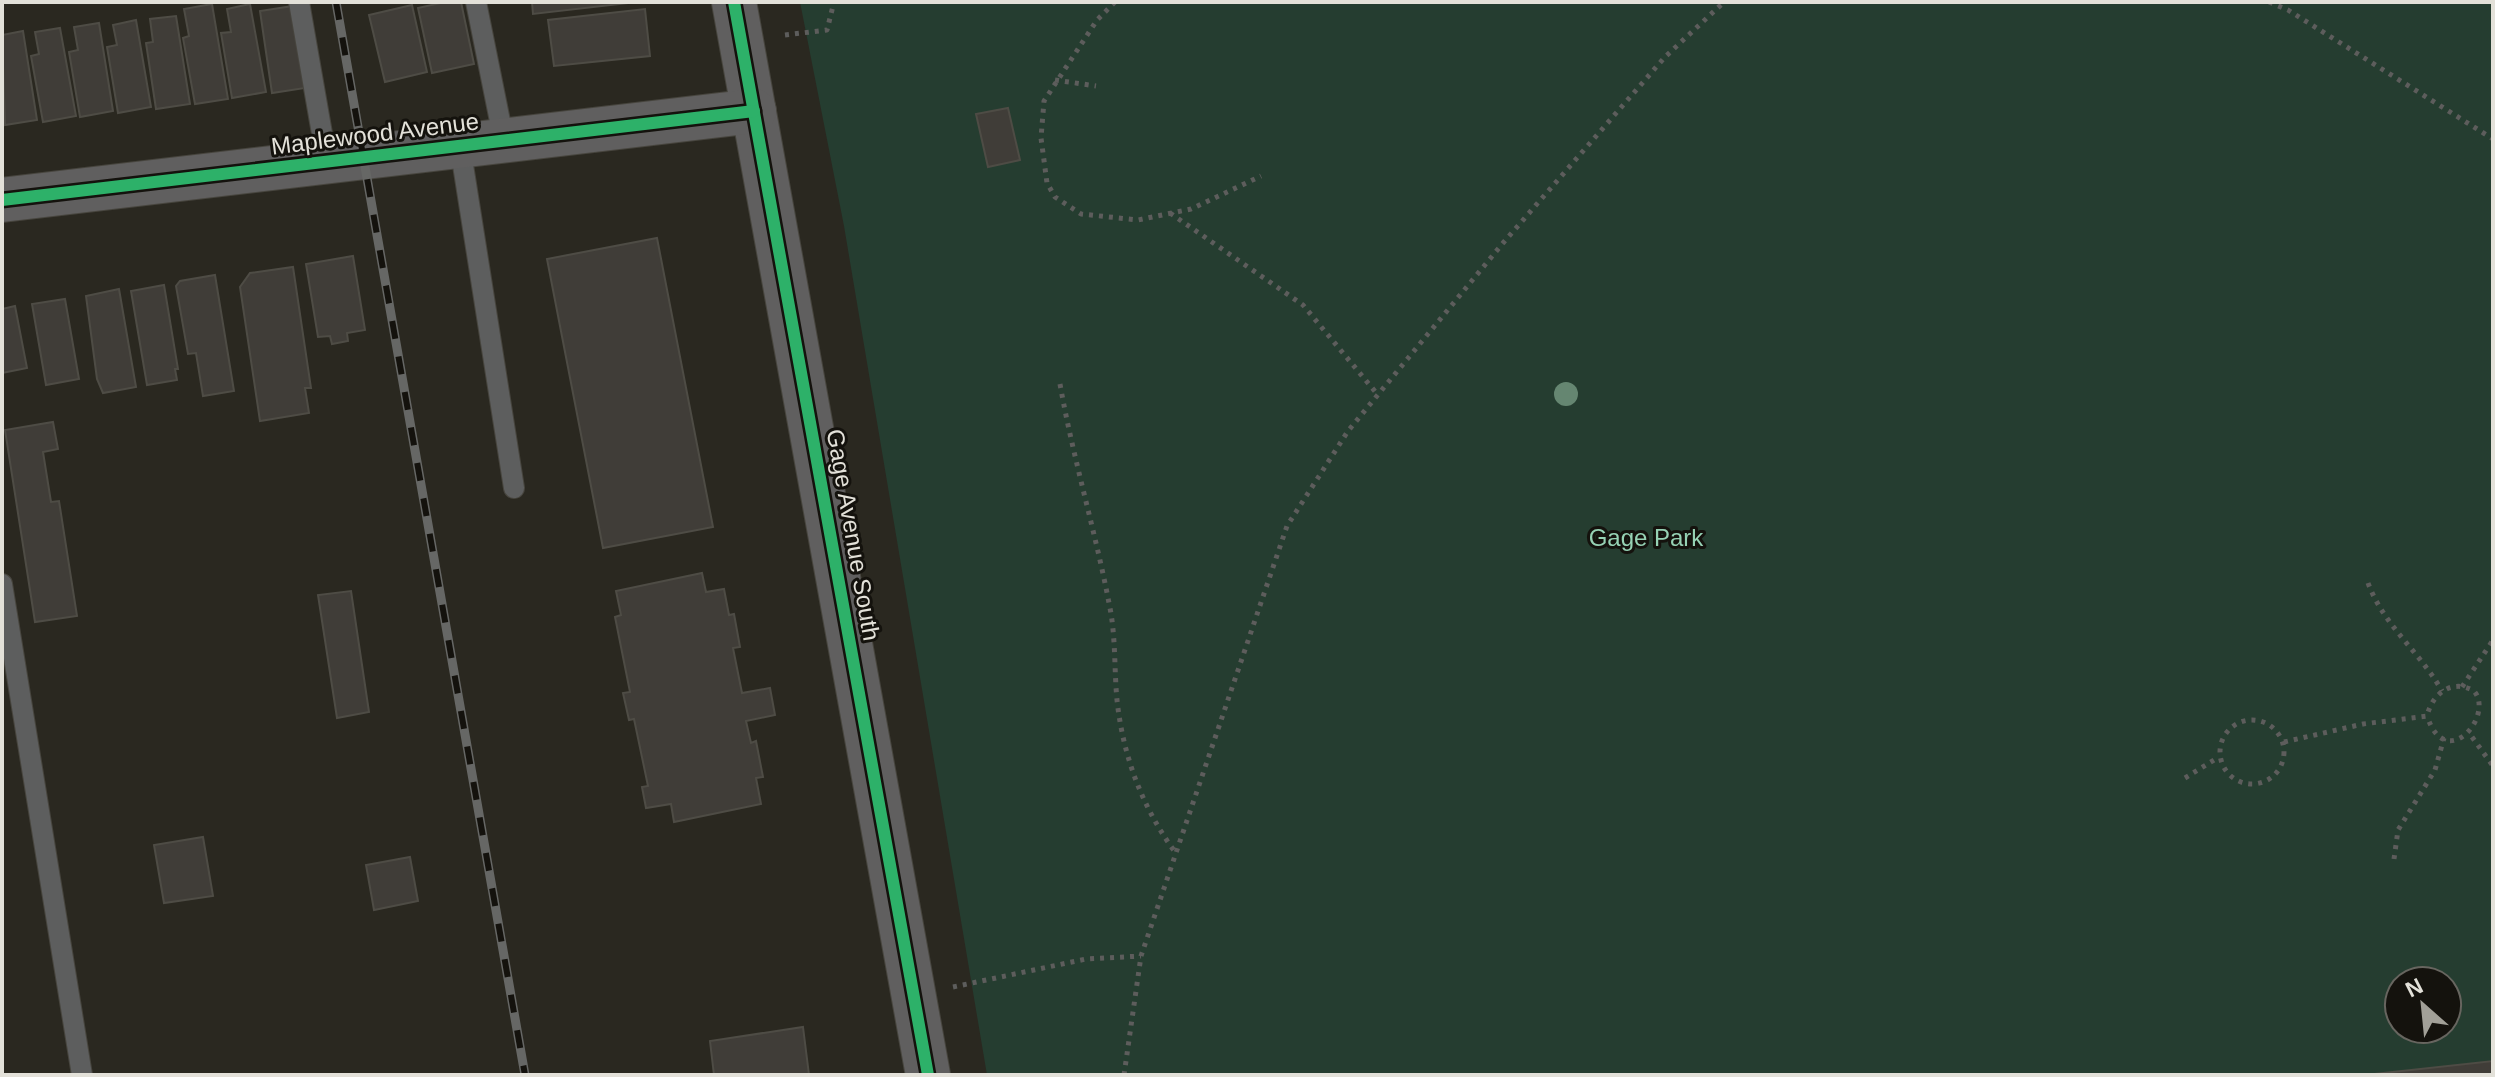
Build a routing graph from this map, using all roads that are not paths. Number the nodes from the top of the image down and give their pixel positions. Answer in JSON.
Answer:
{"nodes":[{"id":1,"x":299,"y":2,"type":"edge"},
{"id":2,"x":476,"y":2,"type":"edge"},
{"id":3,"x":734,"y":2,"type":"edge"},
{"id":4,"x":754,"y":111,"type":"junction"},
{"id":5,"x":504,"y":141,"type":"junction"},
{"id":6,"x":460,"y":146,"type":"junction"},
{"id":7,"x":327,"y":162,"type":"junction"},
{"id":8,"x":2,"y":200,"type":"edge"},
{"id":9,"x":514,"y":488,"type":"dead end"},
{"id":10,"x":2,"y":584,"type":"edge"},
{"id":11,"x":82,"y":1075,"type":"edge"},
{"id":12,"x":928,"y":1075,"type":"edge"}],
"edges":[{"from":1,"to":7,"type":"lane"},
{"from":2,"to":5,"type":"lane"},
{"from":3,"to":4,"type":"street","name":"Gage Avenue South"},
{"from":4,"to":5,"type":"street","name":"Maplewood Avenue"},
{"from":4,"to":12,"type":"street","name":"Gage Avenue South"},
{"from":5,"to":6,"type":"street","name":"Maplewood Avenue"},
{"from":6,"to":7,"type":"street","name":"Maplewood Avenue"},
{"from":6,"to":9,"type":"lane"},
{"from":7,"to":8,"type":"street","name":"Maplewood Avenue"},
{"from":10,"to":11,"type":"lane"}]}
